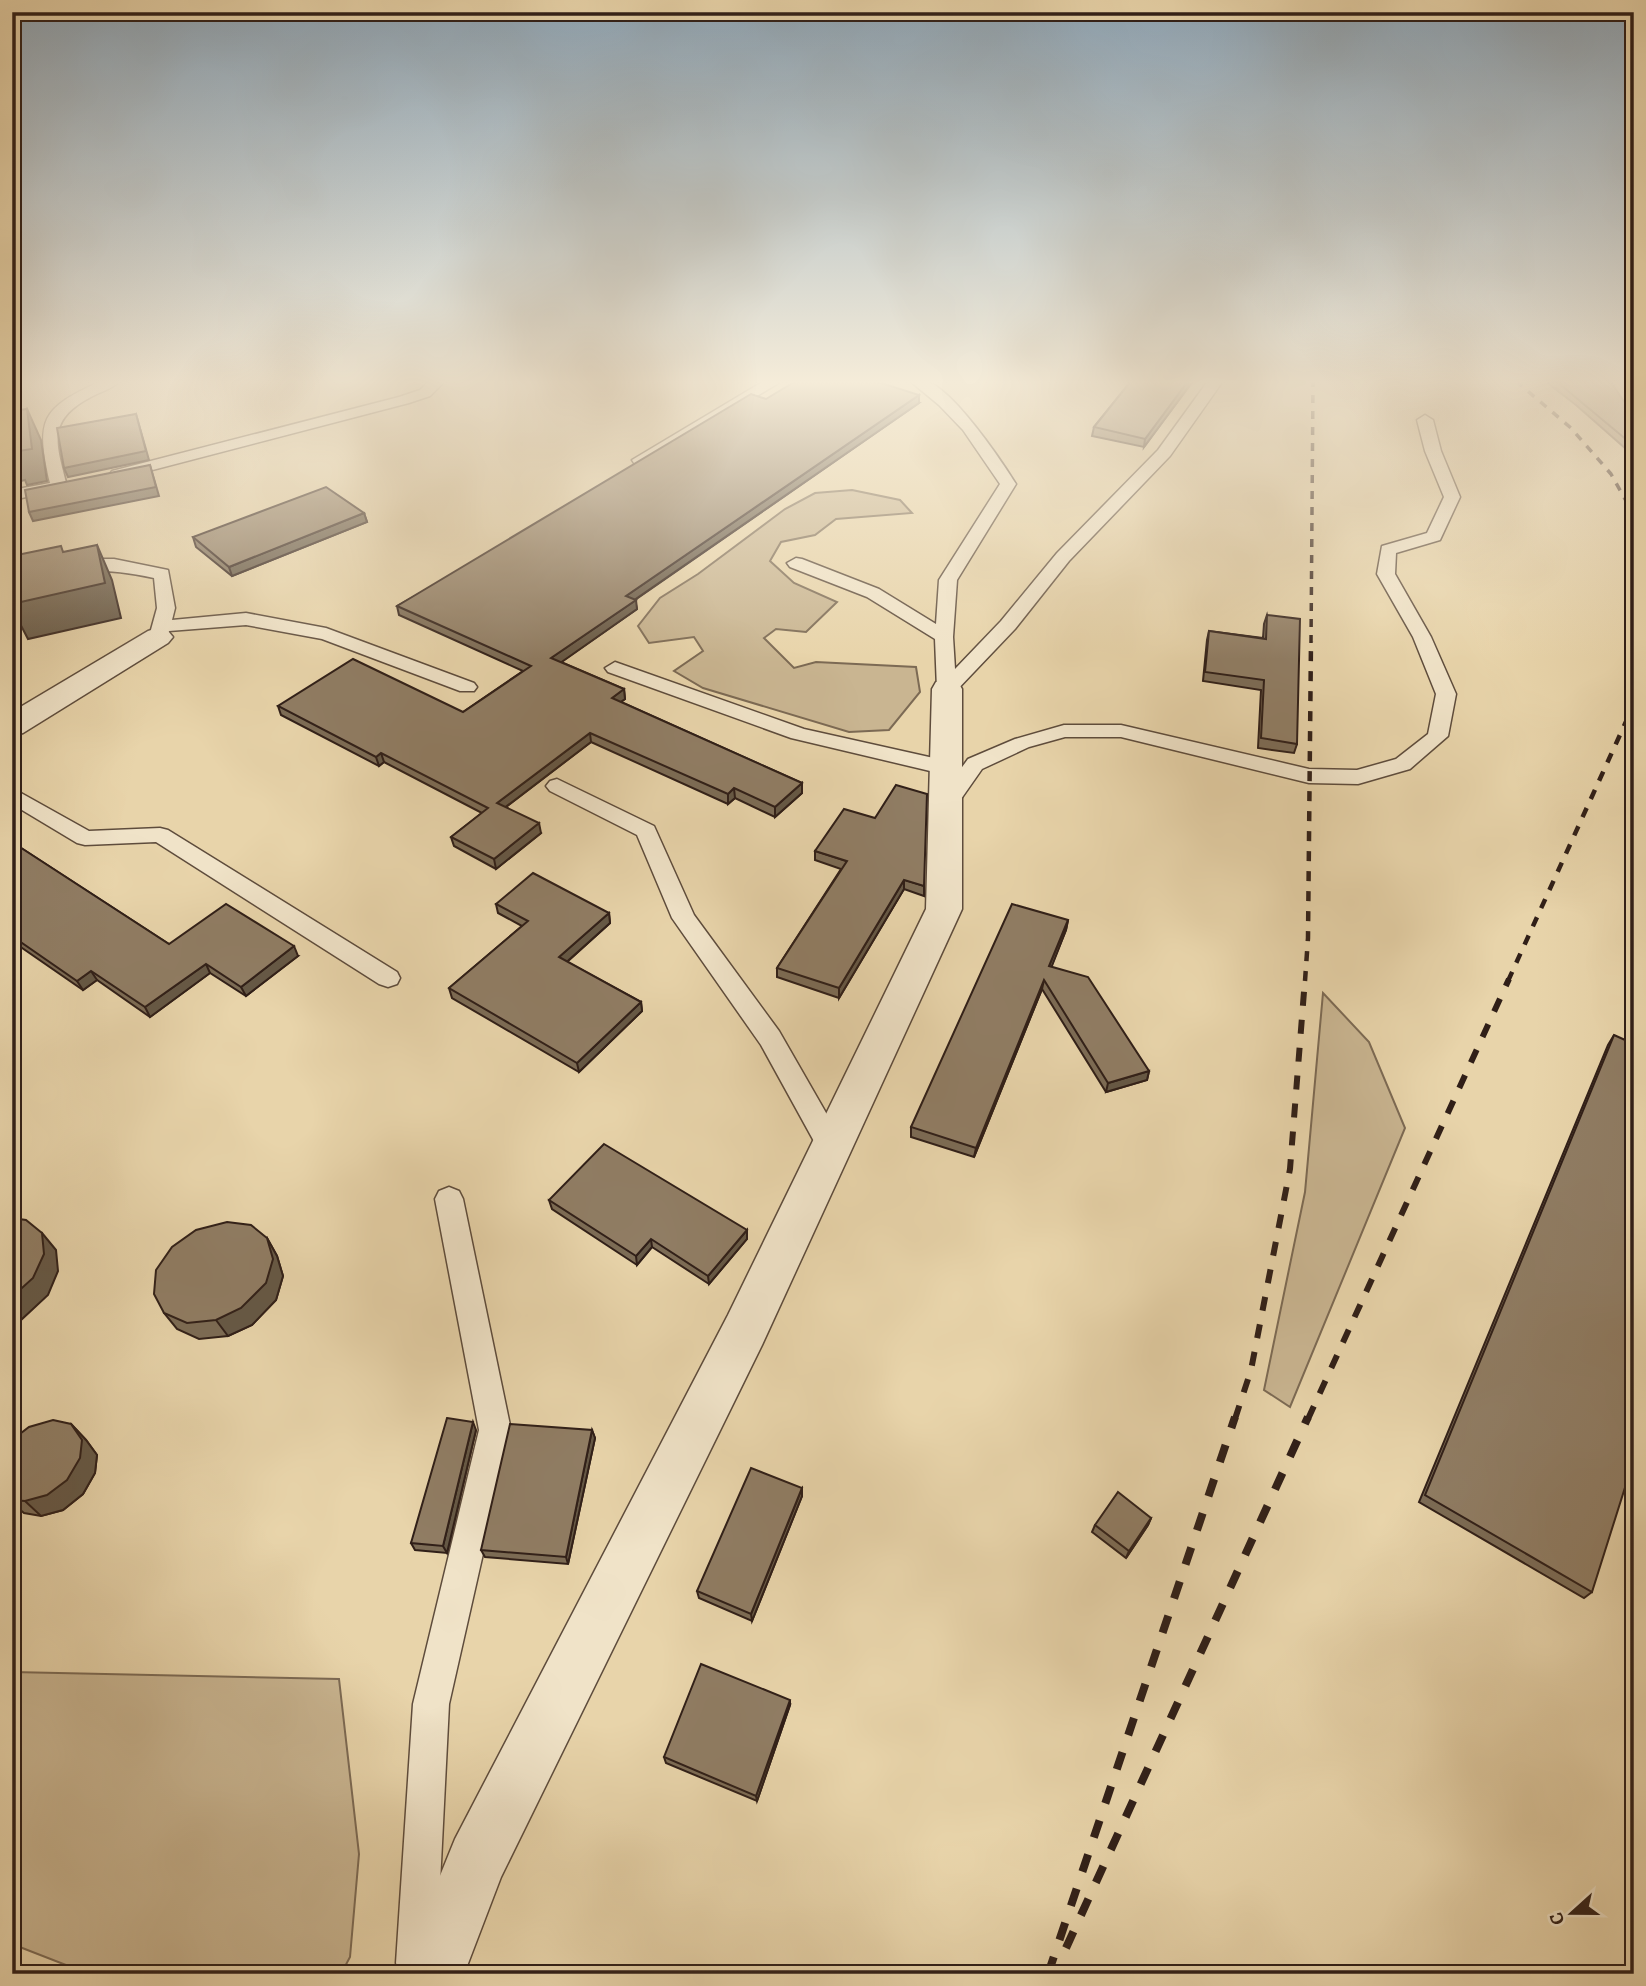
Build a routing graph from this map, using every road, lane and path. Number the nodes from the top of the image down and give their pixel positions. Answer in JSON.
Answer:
{"nodes":[{"id":1,"x":61,"y":474,"type":"edge"},
{"id":2,"x":117,"y":474,"type":"edge"},
{"id":3,"x":1002,"y":474,"type":"edge"},
{"id":4,"x":1144,"y":474,"type":"edge"},
{"id":5,"x":1442,"y":474,"type":"edge"},
{"id":6,"x":108,"y":476,"type":"edge"},
{"id":7,"x":12,"y":495,"type":"edge"},
{"id":8,"x":796,"y":563,"type":"dead end"},
{"id":9,"x":12,"y":575,"type":"edge"},
{"id":10,"x":160,"y":631,"type":"junction"},
{"id":11,"x":944,"y":637,"type":"junction"},
{"id":12,"x":615,"y":668,"type":"dead end"},
{"id":13,"x":467,"y":687,"type":"dead end"},
{"id":14,"x":947,"y":689,"type":"junction"},
{"id":15,"x":12,"y":726,"type":"edge"},
{"id":16,"x":557,"y":786,"type":"dead end"},
{"id":17,"x":946,"y":786,"type":"junction"},
{"id":18,"x":12,"y":795,"type":"edge"},
{"id":19,"x":388,"y":978,"type":"dead end"},
{"id":20,"x":831,"y":1146,"type":"junction"},
{"id":21,"x":449,"y":1199,"type":"dead end"},
{"id":22,"x":416,"y":1974,"type":"edge"},
{"id":23,"x":432,"y":1974,"type":"edge"}],
"edges":[{"from":1,"to":7,"type":"lane"},
{"from":2,"to":6,"type":"lane"},
{"from":3,"to":11,"type":"lane"},
{"from":4,"to":14,"type":"lane"},
{"from":5,"to":17,"type":"lane"},
{"from":8,"to":11,"type":"lane"},
{"from":9,"to":10,"type":"lane"},
{"from":10,"to":13,"type":"lane"},
{"from":10,"to":15,"type":"street"},
{"from":11,"to":14,"type":"lane"},
{"from":12,"to":17,"type":"lane"},
{"from":14,"to":17,"type":"street"},
{"from":16,"to":20,"type":"lane"},
{"from":17,"to":20,"type":"street"},
{"from":18,"to":19,"type":"lane"},
{"from":20,"to":23,"type":"street"},
{"from":21,"to":22,"type":"lane"}]}
